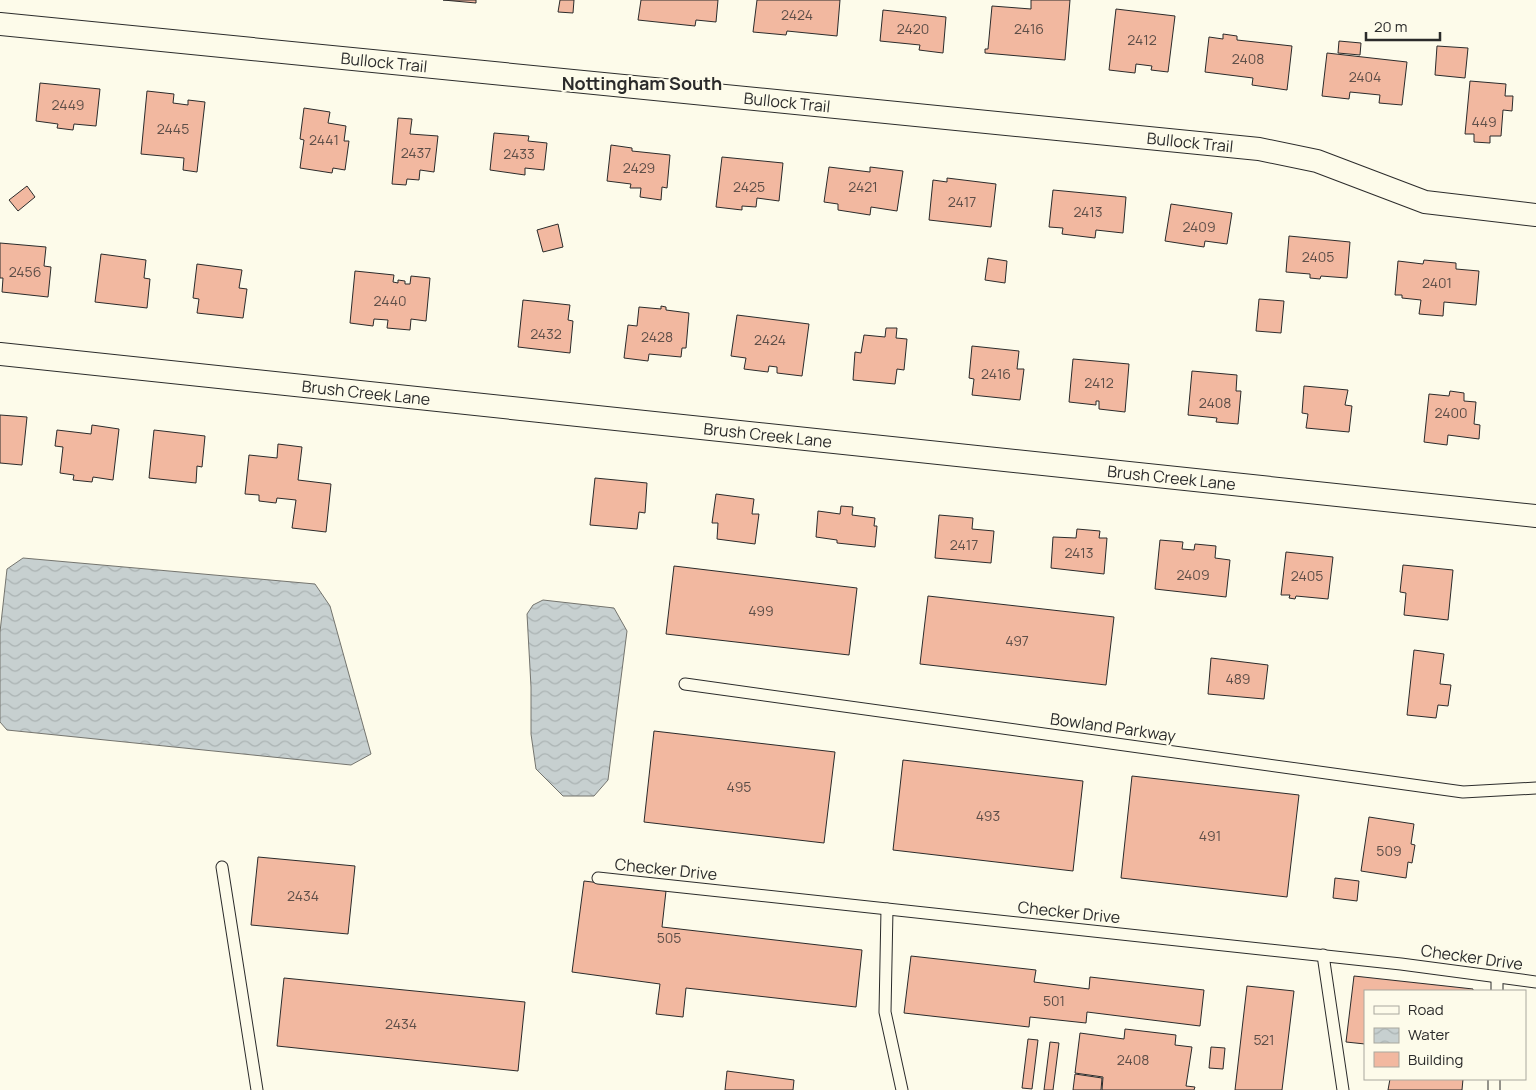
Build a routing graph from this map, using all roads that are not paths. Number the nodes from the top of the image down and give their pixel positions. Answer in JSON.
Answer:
{"nodes":[{"id":1,"x":0,"y":24,"type":"edge"},
{"id":2,"x":1536,"y":215,"type":"edge"},
{"id":3,"x":0,"y":354,"type":"edge"},
{"id":4,"x":1536,"y":516,"type":"edge"},
{"id":5,"x":685,"y":684,"type":"dead end"},
{"id":6,"x":1536,"y":788,"type":"edge"},
{"id":7,"x":222,"y":867,"type":"dead end"},
{"id":8,"x":598,"y":878,"type":"dead end"},
{"id":9,"x":887,"y":909,"type":"junction"},
{"id":10,"x":1323,"y":955,"type":"junction"},
{"id":11,"x":1497,"y":976,"type":"junction"},
{"id":12,"x":1536,"y":982,"type":"edge"},
{"id":13,"x":1497,"y":990,"type":"edge"},
{"id":14,"x":257,"y":1090,"type":"edge"},
{"id":15,"x":902,"y":1090,"type":"edge"},
{"id":16,"x":1343,"y":1090,"type":"edge"}],
"edges":[{"from":1,"to":2,"type":"street","name":"Bullock Trail"},
{"from":3,"to":4,"type":"street","name":"Brush Creek Lane"},
{"from":5,"to":6,"type":"lane","name":"Bowland Parkway"},
{"from":7,"to":14,"type":"lane"},
{"from":8,"to":9,"type":"lane","name":"Checker Drive"},
{"from":9,"to":10,"type":"lane","name":"Checker Drive"},
{"from":9,"to":15,"type":"lane"},
{"from":10,"to":11,"type":"lane","name":"Checker Drive"},
{"from":10,"to":16,"type":"lane"},
{"from":11,"to":12,"type":"lane","name":"Checker Drive"},
{"from":11,"to":13,"type":"lane"}]}
